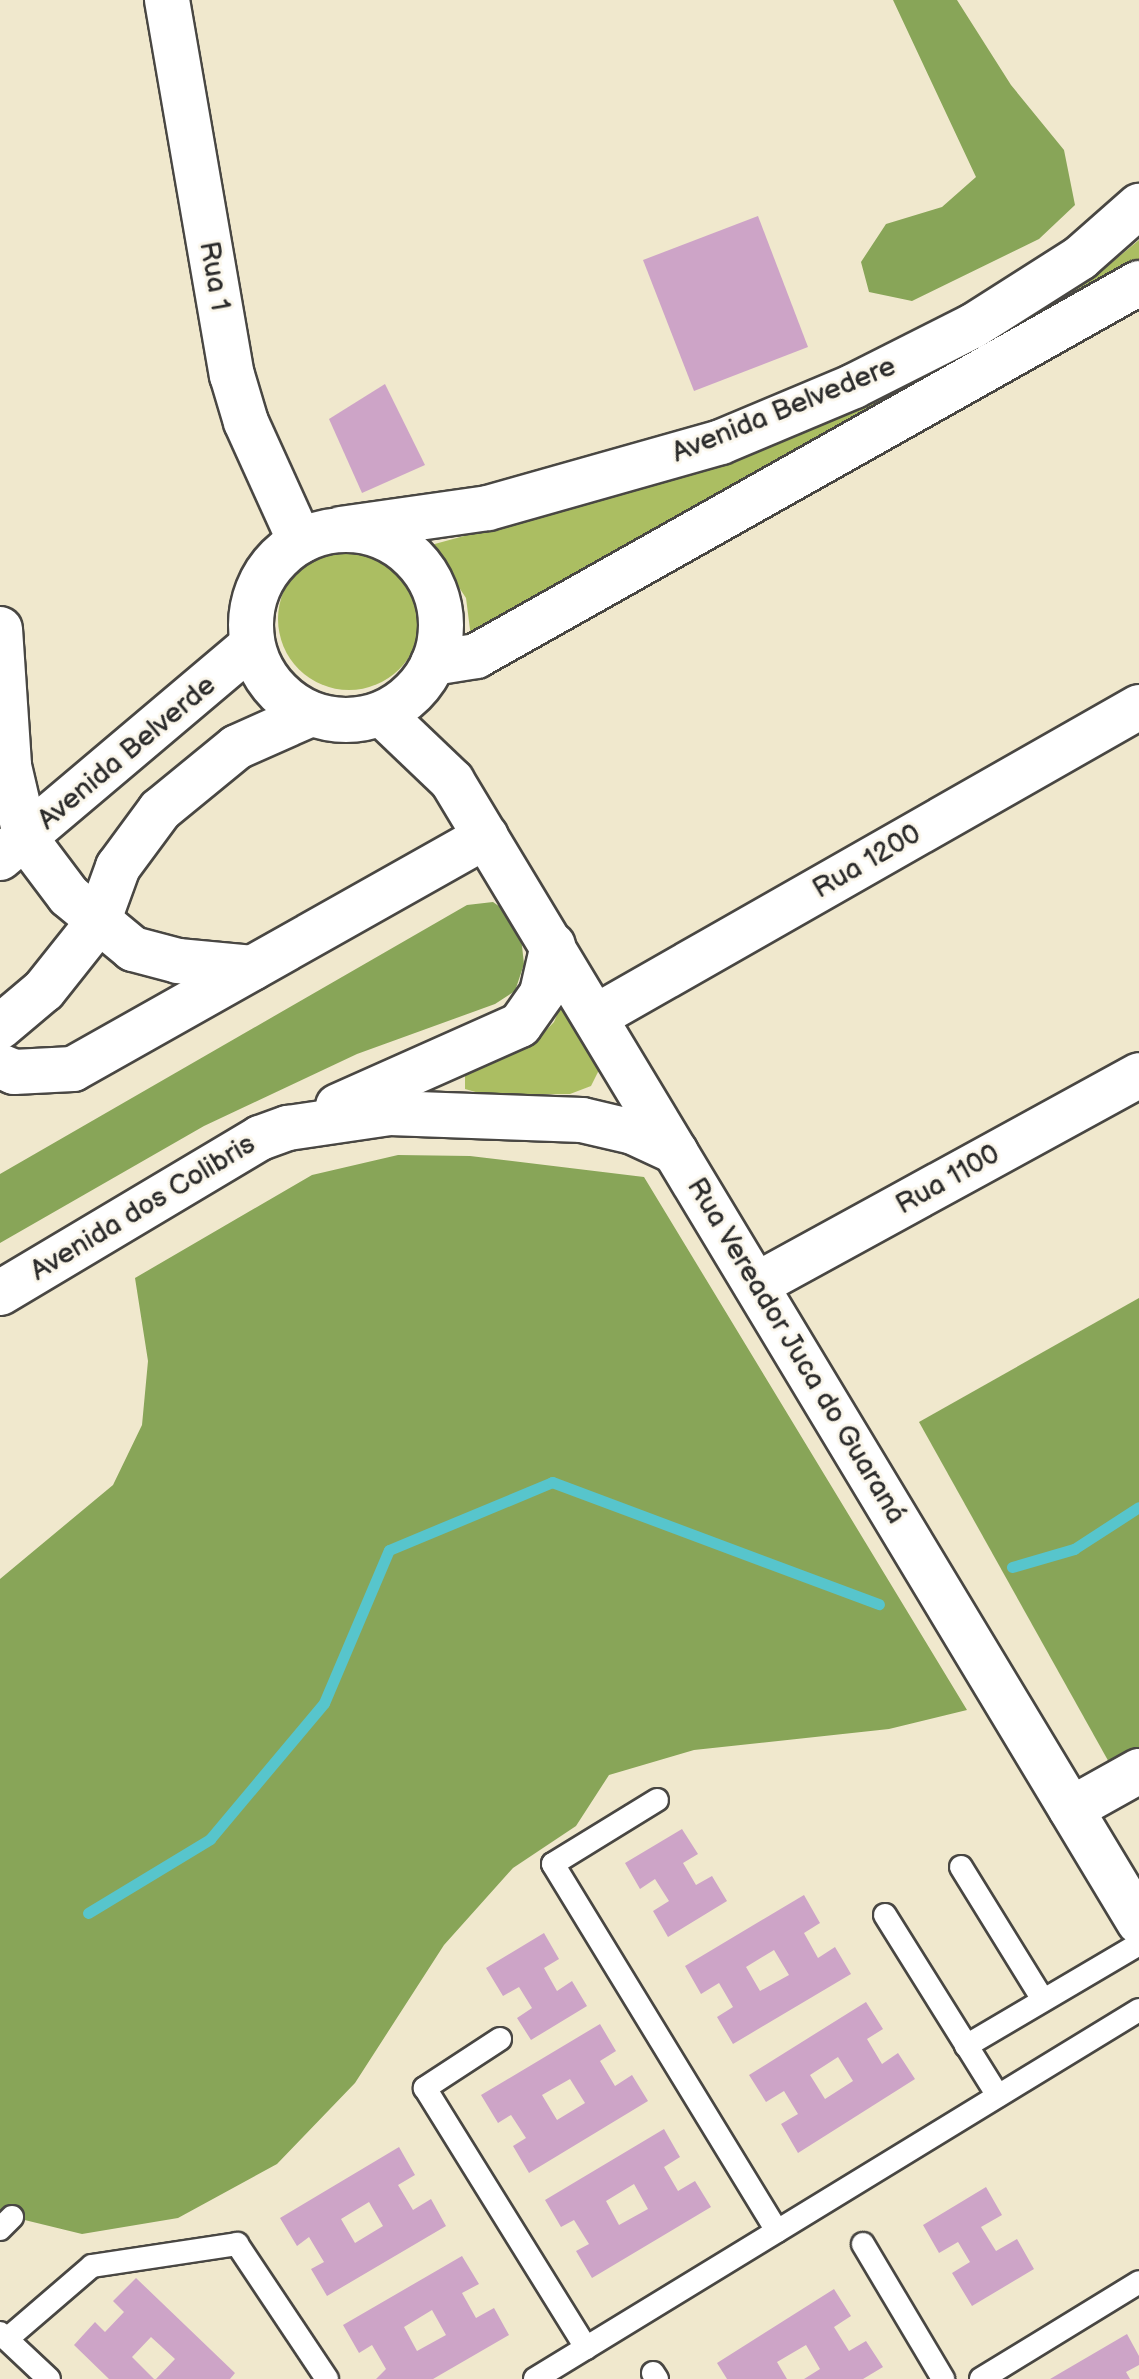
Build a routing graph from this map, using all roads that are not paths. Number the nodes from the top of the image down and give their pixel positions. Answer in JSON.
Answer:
{"nodes":[{"id":1,"x":167,"y":0,"type":"edge"},
{"id":2,"x":1139,"y":206,"type":"edge"},
{"id":3,"x":1139,"y":283,"type":"edge"},
{"id":4,"x":320,"y":535,"type":"junction"},
{"id":5,"x":0,"y":629,"type":"edge"},
{"id":6,"x":252,"y":645,"type":"junction"},
{"id":7,"x":429,"y":671,"type":"junction"},
{"id":8,"x":1139,"y":707,"type":"edge"},
{"id":9,"x":311,"y":714,"type":"junction"},
{"id":10,"x":382,"y":714,"type":"junction"},
{"id":11,"x":452,"y":781,"type":"junction"},
{"id":12,"x":486,"y":836,"type":"junction"},
{"id":13,"x":13,"y":848,"type":"edge"},
{"id":14,"x":98,"y":922,"type":"junction"},
{"id":15,"x":553,"y":945,"type":"junction"},
{"id":16,"x":253,"y":968,"type":"junction"},
{"id":17,"x":595,"y":1017,"type":"junction"},
{"id":18,"x":0,"y":1027,"type":"edge"},
{"id":19,"x":623,"y":1063,"type":"junction"},
{"id":20,"x":0,"y":1066,"type":"edge"},
{"id":21,"x":1139,"y":1075,"type":"edge"},
{"id":22,"x":552,"y":1118,"type":"junction"},
{"id":23,"x":288,"y":1128,"type":"junction"},
{"id":24,"x":676,"y":1152,"type":"junction"},
{"id":25,"x":756,"y":1285,"type":"junction"},
{"id":26,"x":0,"y":1293,"type":"edge"},
{"id":27,"x":1139,"y":1771,"type":"edge"},
{"id":28,"x":657,"y":1800,"type":"dead end"},
{"id":29,"x":1071,"y":1809,"type":"junction"},
{"id":30,"x":961,"y":1867,"type":"dead end"},
{"id":31,"x":885,"y":1915,"type":"dead end"},
{"id":32,"x":1139,"y":1922,"type":"edge"},
{"id":33,"x":1139,"y":1944,"type":"edge"},
{"id":34,"x":1043,"y":2000,"type":"junction"},
{"id":35,"x":1139,"y":2010,"type":"edge"},
{"id":36,"x":500,"y":2039,"type":"dead end"},
{"id":37,"x":966,"y":2046,"type":"junction"},
{"id":38,"x":998,"y":2096,"type":"junction"},
{"id":39,"x":777,"y":2231,"type":"junction"},
{"id":40,"x":863,"y":2244,"type":"dead end"},
{"id":41,"x":1138,"y":2285,"type":"edge"},
{"id":42,"x":4,"y":2336,"type":"edge"},
{"id":43,"x":586,"y":2348,"type":"junction"},
{"id":44,"x":49,"y":2379,"type":"edge"},
{"id":45,"x":327,"y":2379,"type":"edge"},
{"id":46,"x":535,"y":2379,"type":"edge"},
{"id":47,"x":943,"y":2379,"type":"edge"},
{"id":48,"x":981,"y":2379,"type":"edge"}],
"edges":[{"from":1,"to":4,"type":"street","name":"Rua 1"},
{"from":2,"to":4,"type":"street","name":"Avenida Belvedere"},
{"from":3,"to":7,"type":"street","name":"Avenida Belvedere"},
{"from":4,"to":6,"type":"street"},
{"from":4,"to":7,"type":"street"},
{"from":5,"to":13,"type":"street"},
{"from":6,"to":9,"type":"street"},
{"from":6,"to":13,"type":"street","name":"Avenida Belverde"},
{"from":7,"to":10,"type":"street"},
{"from":7,"to":11,"type":"street","name":"Rua Vereador Juca do Guaraná"},
{"from":8,"to":17,"type":"street","name":"Rua 1200"},
{"from":9,"to":10,"type":"street"},
{"from":9,"to":14,"type":"street"},
{"from":10,"to":11,"type":"street","name":"Rua Vereador Juca do Guaraná"},
{"from":11,"to":12,"type":"street","name":"Rua Vereador Juca do Guaraná"},
{"from":12,"to":15,"type":"street","name":"Rua Vereador Juca do Guaraná"},
{"from":12,"to":16,"type":"street"},
{"from":13,"to":14,"type":"street"},
{"from":14,"to":16,"type":"street"},
{"from":14,"to":18,"type":"street"},
{"from":15,"to":17,"type":"street","name":"Rua Vereador Juca do Guaraná"},
{"from":15,"to":23,"type":"street","name":"Avenida dos Colibris"},
{"from":16,"to":20,"type":"street"},
{"from":17,"to":19,"type":"street","name":"Rua Vereador Juca do Guaraná"},
{"from":19,"to":22,"type":"street"},
{"from":19,"to":24,"type":"street","name":"Rua Vereador Juca do Guaraná"},
{"from":21,"to":25,"type":"street","name":"Rua 1100"},
{"from":22,"to":23,"type":"street","name":"Avenida dos Colibris"},
{"from":22,"to":24,"type":"street","name":"Avenida dos Colibris"},
{"from":23,"to":26,"type":"street","name":"Avenida dos Colibris"},
{"from":24,"to":25,"type":"street","name":"Rua Vereador Juca do Guaraná"},
{"from":25,"to":29,"type":"street","name":"Rua Vereador Juca do Guaraná"},
{"from":27,"to":29,"type":"street"},
{"from":28,"to":39,"type":"lane"},
{"from":29,"to":32,"type":"street","name":"Rua Vereador Juca do Guaraná"},
{"from":30,"to":34,"type":"lane"},
{"from":31,"to":37,"type":"lane"},
{"from":33,"to":34,"type":"lane"},
{"from":34,"to":37,"type":"lane"},
{"from":35,"to":38,"type":"lane"},
{"from":36,"to":43,"type":"lane"},
{"from":37,"to":38,"type":"lane"},
{"from":38,"to":39,"type":"lane"},
{"from":39,"to":43,"type":"lane"},
{"from":40,"to":47,"type":"lane"},
{"from":41,"to":48,"type":"lane"},
{"from":42,"to":44,"type":"lane"},
{"from":42,"to":45,"type":"lane"},
{"from":43,"to":46,"type":"lane"}]}
